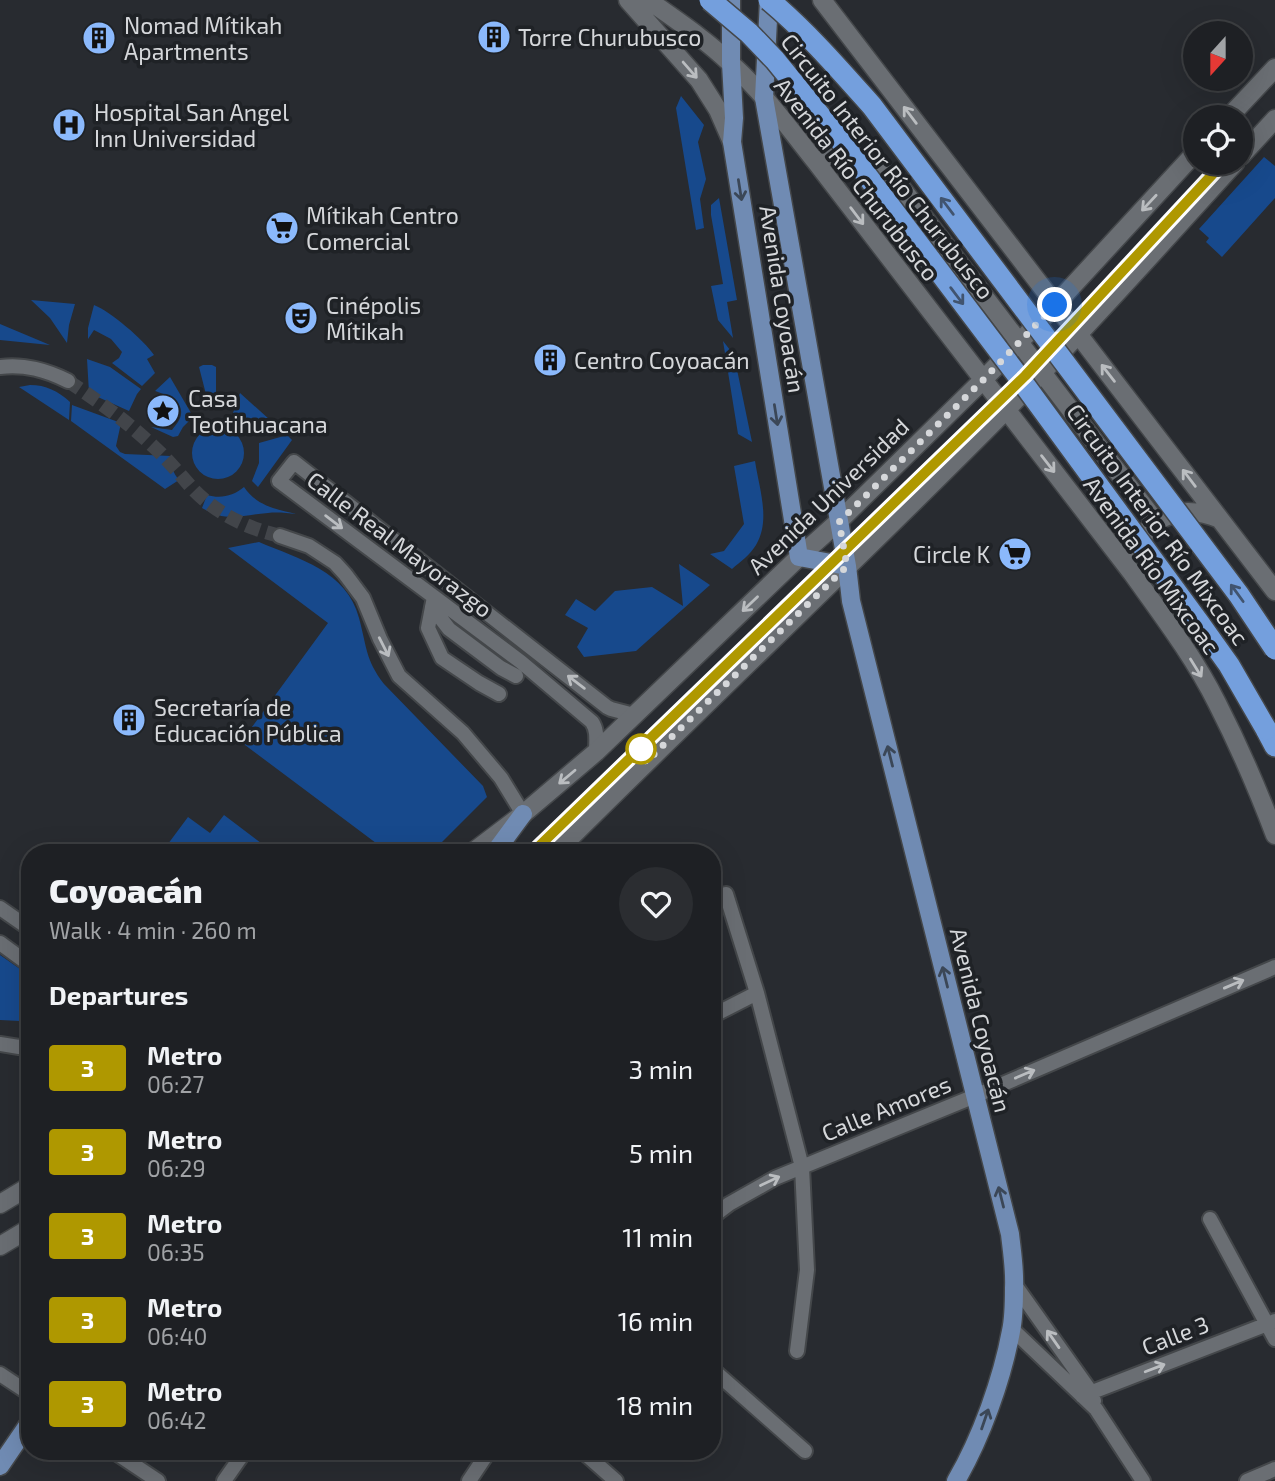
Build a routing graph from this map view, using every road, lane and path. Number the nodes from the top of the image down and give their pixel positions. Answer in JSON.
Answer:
{"nodes":[{"id":1,"x":628,"y":0,"type":"edge"},
{"id":2,"x":648,"y":0,"type":"edge"},
{"id":3,"x":710,"y":0,"type":"edge"},
{"id":4,"x":731,"y":0,"type":"edge"},
{"id":5,"x":769,"y":0,"type":"edge"},
{"id":6,"x":822,"y":0,"type":"edge"},
{"id":7,"x":731,"y":63,"type":"junction"},
{"id":8,"x":1275,"y":68,"type":"edge"},
{"id":9,"x":764,"y":98,"type":"junction"},
{"id":10,"x":1240,"y":105,"type":"edge"},
{"id":11,"x":1275,"y":119,"type":"edge"},
{"id":12,"x":732,"y":142,"type":"junction"},
{"id":13,"x":1253,"y":143,"type":"edge"},
{"id":14,"x":816,"y":162,"type":"junction"},
{"id":15,"x":1183,"y":166,"type":"edge"},
{"id":16,"x":1224,"y":175,"type":"edge"},
{"id":17,"x":1055,"y":305,"type":"junction"},
{"id":18,"x":1078,"y":335,"type":"junction"},
{"id":19,"x":1048,"y":339,"type":"joint"},
{"id":20,"x":1018,"y":343,"type":"junction"},
{"id":21,"x":0,"y":367,"type":"edge"},
{"id":22,"x":1015,"y":372,"type":"joint"},
{"id":23,"x":1041,"y":373,"type":"junction"},
{"id":24,"x":68,"y":380,"type":"tunnel mouth"},
{"id":25,"x":983,"y":380,"type":"junction"},
{"id":26,"x":1006,"y":410,"type":"junction"},
{"id":27,"x":1220,"y":519,"type":"junction"},
{"id":28,"x":839,"y":522,"type":"junction"},
{"id":29,"x":1156,"y":522,"type":"junction"},
{"id":30,"x":280,"y":536,"type":"tunnel mouth"},
{"id":31,"x":799,"y":557,"type":"junction"},
{"id":32,"x":847,"y":566,"type":"junction"},
{"id":33,"x":1132,"y":573,"type":"junction"},
{"id":34,"x":1275,"y":591,"type":"edge"},
{"id":35,"x":433,"y":602,"type":"junction"},
{"id":36,"x":531,"y":648,"type":"junction"},
{"id":37,"x":1275,"y":649,"type":"edge"},
{"id":38,"x":521,"y":662,"type":"junction"},
{"id":39,"x":516,"y":676,"type":"dead end"},
{"id":40,"x":499,"y":694,"type":"dead end"},
{"id":41,"x":634,"y":715,"type":"junction"},
{"id":42,"x":1270,"y":737,"type":"edge"},
{"id":43,"x":596,"y":752,"type":"junction"},
{"id":44,"x":523,"y":814,"type":"junction"},
{"id":45,"x":1275,"y":835,"type":"edge"},
{"id":46,"x":483,"y":844,"type":"edge"},
{"id":47,"x":501,"y":844,"type":"edge"},
{"id":48,"x":564,"y":844,"type":"edge"},
{"id":49,"x":726,"y":894,"type":"dead end"},
{"id":50,"x":0,"y":908,"type":"edge"},
{"id":51,"x":21,"y":923,"type":"edge"},
{"id":52,"x":0,"y":943,"type":"edge"},
{"id":53,"x":21,"y":958,"type":"edge"},
{"id":54,"x":1275,"y":967,"type":"edge"},
{"id":55,"x":757,"y":993,"type":"junction"},
{"id":56,"x":721,"y":1011,"type":"edge"},
{"id":57,"x":0,"y":1044,"type":"edge"},
{"id":58,"x":21,"y":1047,"type":"edge"},
{"id":59,"x":975,"y":1096,"type":"junction"},
{"id":60,"x":802,"y":1167,"type":"junction"},
{"id":61,"x":21,"y":1191,"type":"edge"},
{"id":62,"x":0,"y":1204,"type":"edge"},
{"id":63,"x":721,"y":1210,"type":"edge"},
{"id":64,"x":1210,"y":1219,"type":"dead end"},
{"id":65,"x":21,"y":1234,"type":"edge"},
{"id":66,"x":0,"y":1247,"type":"edge"},
{"id":67,"x":1015,"y":1284,"type":"junction"},
{"id":68,"x":1271,"y":1322,"type":"edge"},
{"id":69,"x":1012,"y":1329,"type":"junction"},
{"id":70,"x":1275,"y":1339,"type":"edge"},
{"id":71,"x":797,"y":1351,"type":"dead end"},
{"id":72,"x":0,"y":1374,"type":"edge"},
{"id":73,"x":721,"y":1377,"type":"edge"},
{"id":74,"x":21,"y":1388,"type":"edge"},
{"id":75,"x":1087,"y":1394,"type":"junction"},
{"id":76,"x":21,"y":1435,"type":"edge"},
{"id":77,"x":805,"y":1451,"type":"dead end"},
{"id":78,"x":126,"y":1460,"type":"edge"},
{"id":79,"x":239,"y":1460,"type":"edge"},
{"id":80,"x":483,"y":1460,"type":"edge"},
{"id":81,"x":592,"y":1460,"type":"edge"},
{"id":82,"x":0,"y":1466,"type":"edge"},
{"id":83,"x":1275,"y":1469,"type":"edge"},
{"id":84,"x":158,"y":1481,"type":"edge"},
{"id":85,"x":224,"y":1481,"type":"edge"},
{"id":86,"x":468,"y":1481,"type":"edge"},
{"id":87,"x":616,"y":1481,"type":"edge"},
{"id":88,"x":956,"y":1481,"type":"edge"},
{"id":89,"x":1143,"y":1481,"type":"edge"},
{"id":90,"x":1247,"y":1481,"type":"edge"}],
"edges":[{"from":1,"to":12,"type":"main road","one_way":true},
{"from":2,"to":7,"type":"main road","name":"Avenida Río Churubusco"},
{"from":3,"to":22,"type":"highway","name":"Circuito Interior Río Churubusco","one_way":true,"bridge":true},
{"from":4,"to":7,"type":"main road","name":"Avenida Coyoacán"},
{"from":5,"to":9,"type":"main road","name":"Avenida Coyoacán"},
{"from":19,"to":5,"type":"highway","name":"Circuito Interior Río Churubusco","one_way":true,"bridge":true},
{"from":17,"to":6,"type":"main road","one_way":true},
{"from":7,"to":9,"type":"main road","name":"Avenida Río Churubusco"},
{"from":7,"to":12,"type":"main road","name":"Avenida Coyoacán"},
{"from":8,"to":10,"type":"main road"},
{"from":9,"to":14,"type":"main road","name":"Avenida Río Churubusco"},
{"from":9,"to":28,"type":"main road","name":"Avenida Coyoacán"},
{"from":11,"to":13,"type":"main road"},
{"from":12,"to":31,"type":"main road","name":"Avenida Coyoacán","one_way":true},
{"from":14,"to":20,"type":"main road"},
{"from":14,"to":25,"type":"main road","name":"Avenida Río Churubusco","one_way":true},
{"from":15,"to":17,"type":"main road","name":"Avenida Universidad","one_way":true},
{"from":16,"to":18,"type":"main road"},
{"from":17,"to":18,"type":"main road"},
{"from":17,"to":20,"type":"main road","name":"Avenida Universidad"},
{"from":18,"to":23,"type":"main road"},
{"from":27,"to":18,"type":"main road","one_way":true},
{"from":37,"to":19,"type":"highway","name":"Circuito Interior Río Mixcoac","one_way":true,"bridge":true},
{"from":20,"to":23,"type":"main road"},
{"from":20,"to":25,"type":"main road","name":"Avenida Universidad"},
{"from":21,"to":24,"type":"street"},
{"from":22,"to":42,"type":"highway","name":"Circuito Interior Río Mixcoac","bridge":true},
{"from":23,"to":26,"type":"main road"},
{"from":23,"to":29,"type":"main road"},
{"from":25,"to":26,"type":"main road","name":"Avenida Río Churubusco"},
{"from":25,"to":28,"type":"main road","name":"Avenida Universidad"},
{"from":26,"to":32,"type":"main road"},
{"from":26,"to":33,"type":"main road","name":"Avenida Río Mixcoac","one_way":true},
{"from":27,"to":29,"type":"main road"},
{"from":27,"to":34,"type":"main road"},
{"from":28,"to":31,"type":"main road","name":"Avenida Universidad"},
{"from":28,"to":32,"type":"main road","name":"Avenida Coyoacán"},
{"from":29,"to":33,"type":"main road"},
{"from":30,"to":44,"type":"street","one_way":true},
{"from":31,"to":32,"type":"main road"},
{"from":31,"to":41,"type":"main road","name":"Avenida Universidad","one_way":true},
{"from":32,"to":48,"type":"main road"},
{"from":59,"to":32,"type":"main road","name":"Avenida Coyoacán","one_way":true},
{"from":33,"to":45,"type":"main road","name":"Avenida Río Mixcoac","one_way":true},
{"from":36,"to":35,"type":"street","name":"Calle Real Mayorazgo","one_way":true},
{"from":35,"to":38,"type":"street","name":"Calle Real Mayorazgo"},
{"from":35,"to":39,"type":"street"},
{"from":35,"to":40,"type":"street"},
{"from":36,"to":38,"type":"street"},
{"from":41,"to":36,"type":"street","name":"Calle Real Mayorazgo","one_way":true},
{"from":38,"to":43,"type":"street","name":"Calle Real Mayorazgo"},
{"from":41,"to":43,"type":"main road","name":"Avenida Universidad"},
{"from":43,"to":44,"type":"main road","name":"Avenida Universidad","one_way":true},
{"from":44,"to":46,"type":"main road","name":"Avenida Universidad"},
{"from":44,"to":47,"type":"main road"},
{"from":49,"to":55,"type":"street"},
{"from":50,"to":51,"type":"street"},
{"from":52,"to":53,"type":"street"},
{"from":59,"to":54,"type":"street","name":"Calle Amores","one_way":true},
{"from":55,"to":56,"type":"street"},
{"from":55,"to":60,"type":"street"},
{"from":57,"to":58,"type":"street"},
{"from":59,"to":60,"type":"street","name":"Calle Amores"},
{"from":67,"to":59,"type":"main road","name":"Avenida Coyoacán","one_way":true},
{"from":63,"to":60,"type":"street","name":"Calle Amores","one_way":true},
{"from":60,"to":71,"type":"street"},
{"from":61,"to":62,"type":"main road"},
{"from":64,"to":68,"type":"street"},
{"from":65,"to":66,"type":"main road"},
{"from":67,"to":69,"type":"main road","name":"Avenida Coyoacán"},
{"from":75,"to":67,"type":"street","one_way":true},
{"from":68,"to":70,"type":"street"},
{"from":75,"to":68,"type":"street","name":"Calle 3","one_way":true},
{"from":69,"to":75,"type":"street"},
{"from":88,"to":69,"type":"main road","name":"Avenida Coyoacán","one_way":true},
{"from":72,"to":74,"type":"street"},
{"from":73,"to":77,"type":"street"},
{"from":75,"to":89,"type":"street"},
{"from":76,"to":82,"type":"main road"},
{"from":78,"to":84,"type":"street"},
{"from":79,"to":85,"type":"street"},
{"from":80,"to":86,"type":"street"},
{"from":81,"to":87,"type":"street"},
{"from":83,"to":90,"type":"street"}]}
